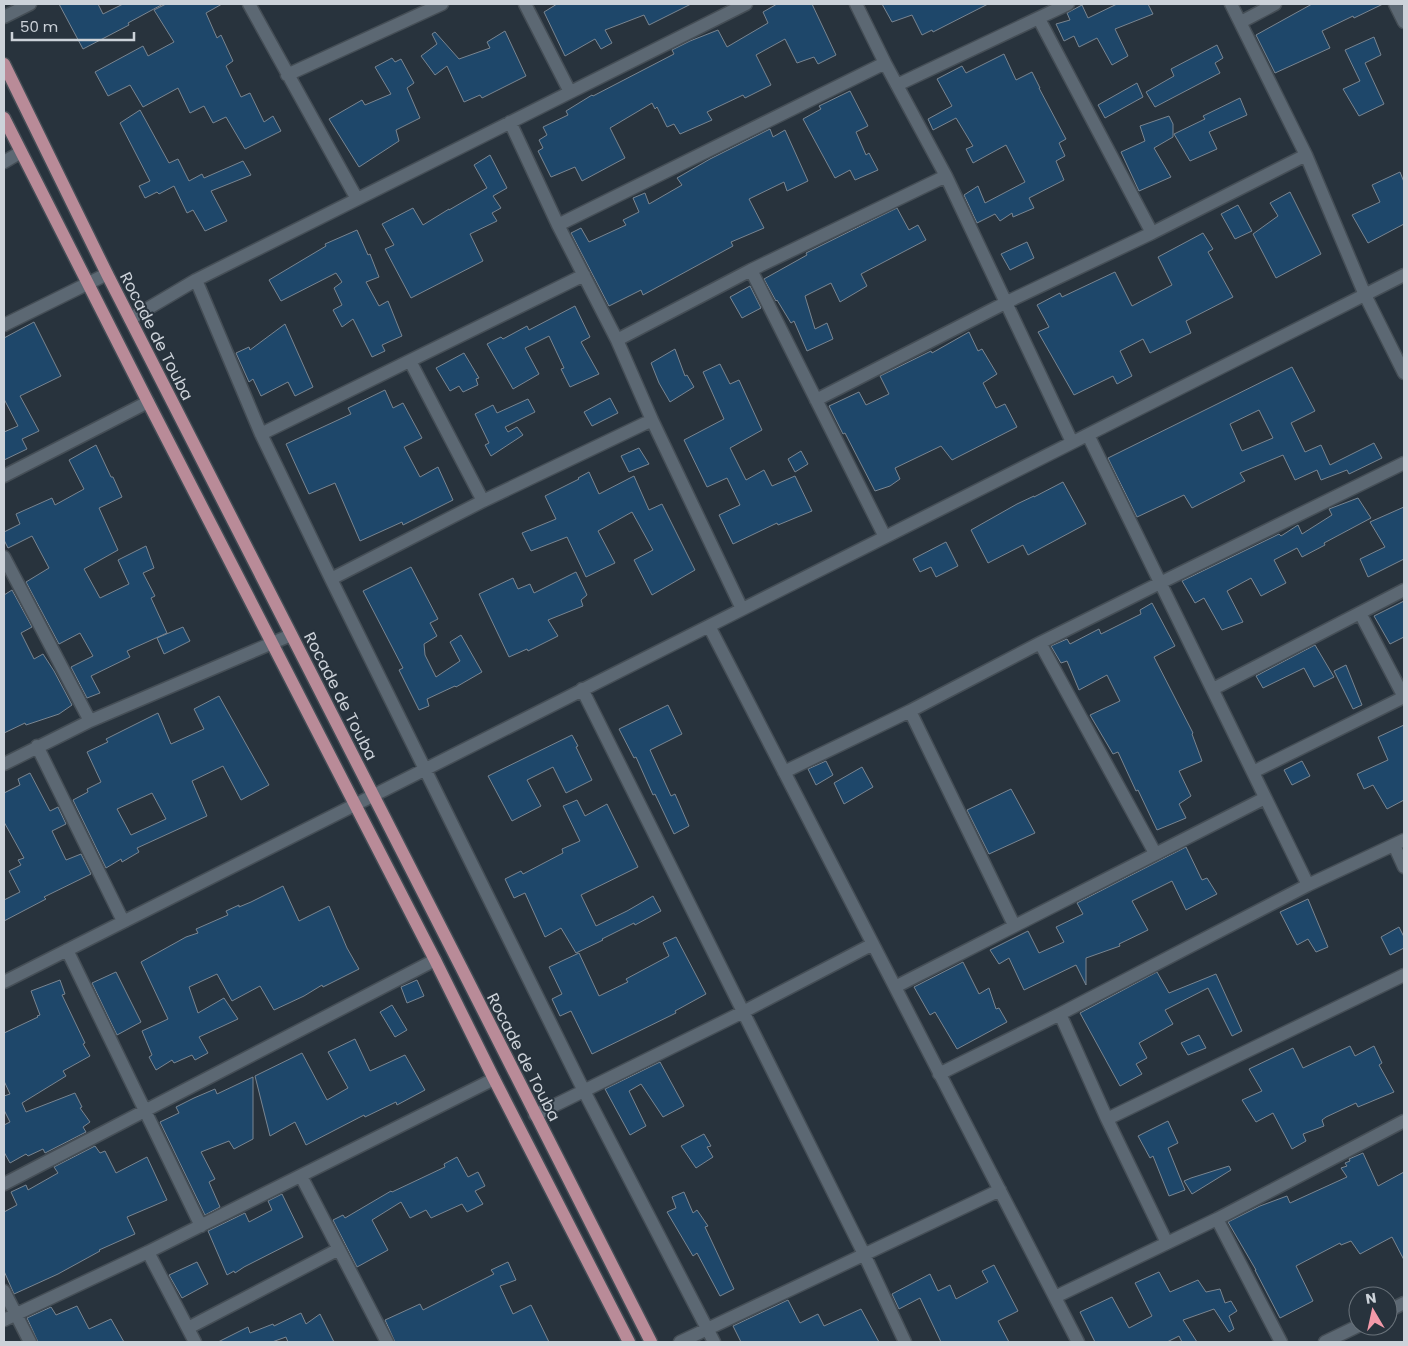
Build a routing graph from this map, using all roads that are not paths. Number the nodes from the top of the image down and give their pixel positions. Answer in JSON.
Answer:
{"nodes":[{"id":1,"x":30,"y":4,"type":"edge"},
{"id":2,"x":249,"y":4,"type":"edge"},
{"id":3,"x":442,"y":4,"type":"edge"},
{"id":4,"x":525,"y":4,"type":"edge"},
{"id":5,"x":746,"y":4,"type":"edge"},
{"id":6,"x":856,"y":4,"type":"edge"},
{"id":7,"x":1068,"y":4,"type":"edge"},
{"id":8,"x":1231,"y":4,"type":"edge"},
{"id":9,"x":1275,"y":4,"type":"edge"},
{"id":10,"x":1395,"y":4,"type":"edge"},
{"id":11,"x":420,"y":8,"type":"edge"},
{"id":12,"x":4,"y":17,"type":"edge"},
{"id":13,"x":1039,"y":18,"type":"junction"},
{"id":14,"x":1241,"y":22,"type":"junction"},
{"id":15,"x":1404,"y":22,"type":"edge"},
{"id":16,"x":884,"y":63,"type":"junction"},
{"id":17,"x":4,"y":64,"type":"edge"},
{"id":18,"x":287,"y":75,"type":"junction"},
{"id":19,"x":897,"y":85,"type":"junction"},
{"id":20,"x":570,"y":92,"type":"junction"},
{"id":21,"x":4,"y":118,"type":"edge"},
{"id":22,"x":510,"y":122,"type":"junction"},
{"id":23,"x":22,"y":152,"type":"junction"},
{"id":24,"x":1306,"y":155,"type":"junction"},
{"id":25,"x":4,"y":162,"type":"edge"},
{"id":26,"x":946,"y":176,"type":"junction"},
{"id":27,"x":357,"y":199,"type":"junction"},
{"id":28,"x":558,"y":225,"type":"junction"},
{"id":29,"x":1152,"y":232,"type":"junction"},
{"id":30,"x":751,"y":270,"type":"junction"},
{"id":31,"x":106,"y":274,"type":"junction"},
{"id":32,"x":584,"y":275,"type":"junction"},
{"id":33,"x":1404,"y":275,"type":"edge"},
{"id":34,"x":196,"y":280,"type":"junction"},
{"id":35,"x":89,"y":283,"type":"junction"},
{"id":36,"x":1365,"y":294,"type":"junction"},
{"id":37,"x":1007,"y":302,"type":"junction"},
{"id":38,"x":130,"y":320,"type":"junction"},
{"id":39,"x":4,"y":325,"type":"edge"},
{"id":40,"x":617,"y":340,"type":"junction"},
{"id":41,"x":410,"y":361,"type":"junction"},
{"id":42,"x":1404,"y":373,"type":"edge"},
{"id":43,"x":816,"y":400,"type":"junction"},
{"id":44,"x":148,"y":402,"type":"junction"},
{"id":45,"x":652,"y":420,"type":"junction"},
{"id":46,"x":261,"y":434,"type":"junction"},
{"id":47,"x":1088,"y":434,"type":"junction"},
{"id":48,"x":1072,"y":442,"type":"junction"},
{"id":49,"x":1404,"y":464,"type":"edge"},
{"id":50,"x":4,"y":476,"type":"edge"},
{"id":51,"x":483,"y":501,"type":"junction"},
{"id":52,"x":885,"y":537,"type":"junction"},
{"id":53,"x":5,"y":561,"type":"edge"},
{"id":54,"x":331,"y":579,"type":"junction"},
{"id":55,"x":1160,"y":582,"type":"junction"},
{"id":56,"x":1404,"y":590,"type":"edge"},
{"id":57,"x":742,"y":609,"type":"junction"},
{"id":58,"x":1360,"y":613,"type":"junction"},
{"id":59,"x":709,"y":626,"type":"junction"},
{"id":60,"x":291,"y":634,"type":"junction"},
{"id":61,"x":273,"y":642,"type":"junction"},
{"id":62,"x":1040,"y":643,"type":"junction"},
{"id":63,"x":1212,"y":689,"type":"junction"},
{"id":64,"x":582,"y":690,"type":"junction"},
{"id":65,"x":1404,"y":697,"type":"edge"},
{"id":66,"x":910,"y":711,"type":"junction"},
{"id":67,"x":90,"y":721,"type":"junction"},
{"id":68,"x":37,"y":746,"type":"junction"},
{"id":69,"x":4,"y":764,"type":"edge"},
{"id":70,"x":424,"y":770,"type":"junction"},
{"id":71,"x":784,"y":772,"type":"junction"},
{"id":72,"x":1253,"y":772,"type":"junction"},
{"id":73,"x":373,"y":796,"type":"junction"},
{"id":74,"x":1265,"y":798,"type":"junction"},
{"id":75,"x":356,"y":804,"type":"junction"},
{"id":76,"x":1399,"y":842,"type":"edge"},
{"id":77,"x":1155,"y":853,"type":"junction"},
{"id":78,"x":1404,"y":867,"type":"edge"},
{"id":79,"x":1308,"y":885,"type":"junction"},
{"id":80,"x":123,"y":921,"type":"junction"},
{"id":81,"x":1014,"y":925,"type":"junction"},
{"id":82,"x":873,"y":944,"type":"junction"},
{"id":83,"x":67,"y":950,"type":"junction"},
{"id":84,"x":435,"y":960,"type":"junction"},
{"id":85,"x":1404,"y":975,"type":"edge"},
{"id":86,"x":4,"y":982,"type":"edge"},
{"id":87,"x":895,"y":987,"type":"junction"},
{"id":88,"x":743,"y":1012,"type":"junction"},
{"id":89,"x":1060,"y":1014,"type":"junction"},
{"id":90,"x":940,"y":1074,"type":"junction"},
{"id":91,"x":494,"y":1079,"type":"junction"},
{"id":92,"x":584,"y":1091,"type":"junction"},
{"id":93,"x":145,"y":1110,"type":"junction"},
{"id":94,"x":535,"y":1116,"type":"junction"},
{"id":95,"x":1107,"y":1119,"type":"junction"},
{"id":96,"x":1404,"y":1121,"type":"edge"},
{"id":97,"x":301,"y":1176,"type":"junction"},
{"id":98,"x":4,"y":1184,"type":"edge"},
{"id":99,"x":1000,"y":1190,"type":"junction"},
{"id":100,"x":1217,"y":1219,"type":"junction"},
{"id":101,"x":201,"y":1226,"type":"junction"},
{"id":102,"x":1167,"y":1243,"type":"junction"},
{"id":103,"x":339,"y":1249,"type":"junction"},
{"id":104,"x":148,"y":1252,"type":"junction"},
{"id":105,"x":864,"y":1254,"type":"junction"},
{"id":106,"x":4,"y":1291,"type":"edge"},
{"id":107,"x":1055,"y":1298,"type":"junction"},
{"id":108,"x":10,"y":1317,"type":"edge"},
{"id":109,"x":188,"y":1328,"type":"junction"},
{"id":110,"x":707,"y":1330,"type":"junction"},
{"id":111,"x":1348,"y":1331,"type":"edge"},
{"id":112,"x":30,"y":1342,"type":"edge"},
{"id":113,"x":195,"y":1342,"type":"edge"},
{"id":114,"x":387,"y":1342,"type":"edge"},
{"id":115,"x":629,"y":1342,"type":"edge"},
{"id":116,"x":651,"y":1342,"type":"edge"},
{"id":117,"x":680,"y":1342,"type":"edge"},
{"id":118,"x":714,"y":1342,"type":"edge"},
{"id":119,"x":904,"y":1342,"type":"edge"},
{"id":120,"x":1078,"y":1342,"type":"edge"},
{"id":121,"x":1281,"y":1342,"type":"edge"},
{"id":122,"x":1325,"y":1342,"type":"edge"}],
"edges":[{"from":1,"to":12,"type":"street"},
{"from":2,"to":18,"type":"street"},
{"from":3,"to":11,"type":"street"},
{"from":4,"to":20,"type":"street"},
{"from":5,"to":20,"type":"street"},
{"from":6,"to":16,"type":"street"},
{"from":7,"to":13,"type":"street"},
{"from":8,"to":14,"type":"street"},
{"from":9,"to":14,"type":"street"},
{"from":10,"to":15,"type":"street"},
{"from":11,"to":18,"type":"street"},
{"from":13,"to":19,"type":"street"},
{"from":13,"to":29,"type":"street"},
{"from":14,"to":24,"type":"street"},
{"from":16,"to":19,"type":"street"},
{"from":16,"to":28,"type":"street"},
{"from":17,"to":31,"type":"main road","name":"Rocade de Touba"},
{"from":18,"to":27,"type":"street"},
{"from":19,"to":26,"type":"street"},
{"from":20,"to":22,"type":"street"},
{"from":21,"to":23,"type":"main road"},
{"from":22,"to":27,"type":"street"},
{"from":22,"to":28,"type":"street"},
{"from":23,"to":25,"type":"street"},
{"from":23,"to":35,"type":"main road"},
{"from":24,"to":29,"type":"street"},
{"from":24,"to":36,"type":"street"},
{"from":26,"to":30,"type":"street"},
{"from":26,"to":37,"type":"street"},
{"from":27,"to":34,"type":"street"},
{"from":28,"to":32,"type":"street"},
{"from":29,"to":37,"type":"street"},
{"from":30,"to":40,"type":"street"},
{"from":30,"to":43,"type":"street"},
{"from":31,"to":35,"type":"street"},
{"from":31,"to":38,"type":"main road","name":"Rocade de Touba"},
{"from":32,"to":40,"type":"street"},
{"from":32,"to":41,"type":"street"},
{"from":33,"to":36,"type":"street"},
{"from":34,"to":38,"type":"street"},
{"from":34,"to":46,"type":"street"},
{"from":35,"to":39,"type":"street"},
{"from":35,"to":44,"type":"main road"},
{"from":36,"to":42,"type":"street"},
{"from":36,"to":47,"type":"street"},
{"from":37,"to":43,"type":"street"},
{"from":37,"to":48,"type":"street"},
{"from":38,"to":60,"type":"main road","name":"Rocade de Touba"},
{"from":40,"to":45,"type":"street"},
{"from":41,"to":46,"type":"street"},
{"from":41,"to":51,"type":"street"},
{"from":43,"to":52,"type":"street"},
{"from":44,"to":50,"type":"street"},
{"from":44,"to":61,"type":"main road"},
{"from":45,"to":51,"type":"street"},
{"from":45,"to":57,"type":"street"},
{"from":46,"to":54,"type":"street"},
{"from":47,"to":48,"type":"street"},
{"from":47,"to":55,"type":"street"},
{"from":48,"to":52,"type":"street"},
{"from":49,"to":55,"type":"street"},
{"from":51,"to":54,"type":"street"},
{"from":52,"to":57,"type":"street"},
{"from":53,"to":67,"type":"street"},
{"from":54,"to":70,"type":"street"},
{"from":55,"to":62,"type":"street"},
{"from":55,"to":63,"type":"street"},
{"from":56,"to":58,"type":"street"},
{"from":57,"to":59,"type":"street"},
{"from":58,"to":63,"type":"street"},
{"from":58,"to":65,"type":"street"},
{"from":59,"to":64,"type":"street"},
{"from":59,"to":71,"type":"street"},
{"from":60,"to":61,"type":"street"},
{"from":60,"to":73,"type":"main road","name":"Rocade de Touba"},
{"from":61,"to":67,"type":"street"},
{"from":61,"to":75,"type":"main road"},
{"from":62,"to":66,"type":"street"},
{"from":62,"to":77,"type":"street"},
{"from":63,"to":72,"type":"street"},
{"from":64,"to":70,"type":"street"},
{"from":64,"to":88,"type":"street"},
{"from":65,"to":72,"type":"street"},
{"from":66,"to":71,"type":"street"},
{"from":66,"to":81,"type":"street"},
{"from":67,"to":68,"type":"street"},
{"from":68,"to":69,"type":"street"},
{"from":68,"to":80,"type":"street"},
{"from":70,"to":73,"type":"street"},
{"from":70,"to":92,"type":"street"},
{"from":71,"to":82,"type":"street"},
{"from":72,"to":74,"type":"street"},
{"from":73,"to":75,"type":"street"},
{"from":73,"to":94,"type":"main road","name":"Rocade de Touba"},
{"from":74,"to":77,"type":"street"},
{"from":74,"to":79,"type":"street"},
{"from":75,"to":80,"type":"street"},
{"from":75,"to":84,"type":"main road"},
{"from":76,"to":78,"type":"street"},
{"from":76,"to":79,"type":"street"},
{"from":77,"to":81,"type":"street"},
{"from":79,"to":89,"type":"street"},
{"from":80,"to":83,"type":"street"},
{"from":81,"to":87,"type":"street"},
{"from":82,"to":87,"type":"street"},
{"from":82,"to":88,"type":"street"},
{"from":83,"to":86,"type":"street"},
{"from":83,"to":93,"type":"street"},
{"from":84,"to":91,"type":"main road"},
{"from":84,"to":93,"type":"street"},
{"from":85,"to":95,"type":"street"},
{"from":87,"to":90,"type":"street"},
{"from":88,"to":92,"type":"street"},
{"from":88,"to":105,"type":"street"},
{"from":89,"to":90,"type":"street"},
{"from":89,"to":95,"type":"street"},
{"from":90,"to":99,"type":"street"},
{"from":91,"to":97,"type":"street"},
{"from":91,"to":115,"type":"main road"},
{"from":92,"to":94,"type":"street"},
{"from":92,"to":110,"type":"street"},
{"from":93,"to":98,"type":"street"},
{"from":93,"to":101,"type":"street"},
{"from":94,"to":116,"type":"main road","name":"Rocade de Touba"},
{"from":95,"to":102,"type":"street"},
{"from":96,"to":100,"type":"street"},
{"from":97,"to":101,"type":"street"},
{"from":97,"to":103,"type":"street"},
{"from":99,"to":105,"type":"street"},
{"from":99,"to":107,"type":"street"},
{"from":100,"to":102,"type":"street"},
{"from":100,"to":121,"type":"street"},
{"from":101,"to":104,"type":"street"},
{"from":102,"to":107,"type":"street"},
{"from":103,"to":109,"type":"street"},
{"from":103,"to":114,"type":"street"},
{"from":104,"to":108,"type":"street"},
{"from":104,"to":109,"type":"street"},
{"from":105,"to":110,"type":"street"},
{"from":105,"to":119,"type":"street"},
{"from":106,"to":108,"type":"street"},
{"from":107,"to":120,"type":"street"},
{"from":108,"to":112,"type":"street"},
{"from":109,"to":113,"type":"street"},
{"from":110,"to":117,"type":"street"},
{"from":110,"to":118,"type":"street"},
{"from":111,"to":122,"type":"street"}]}
